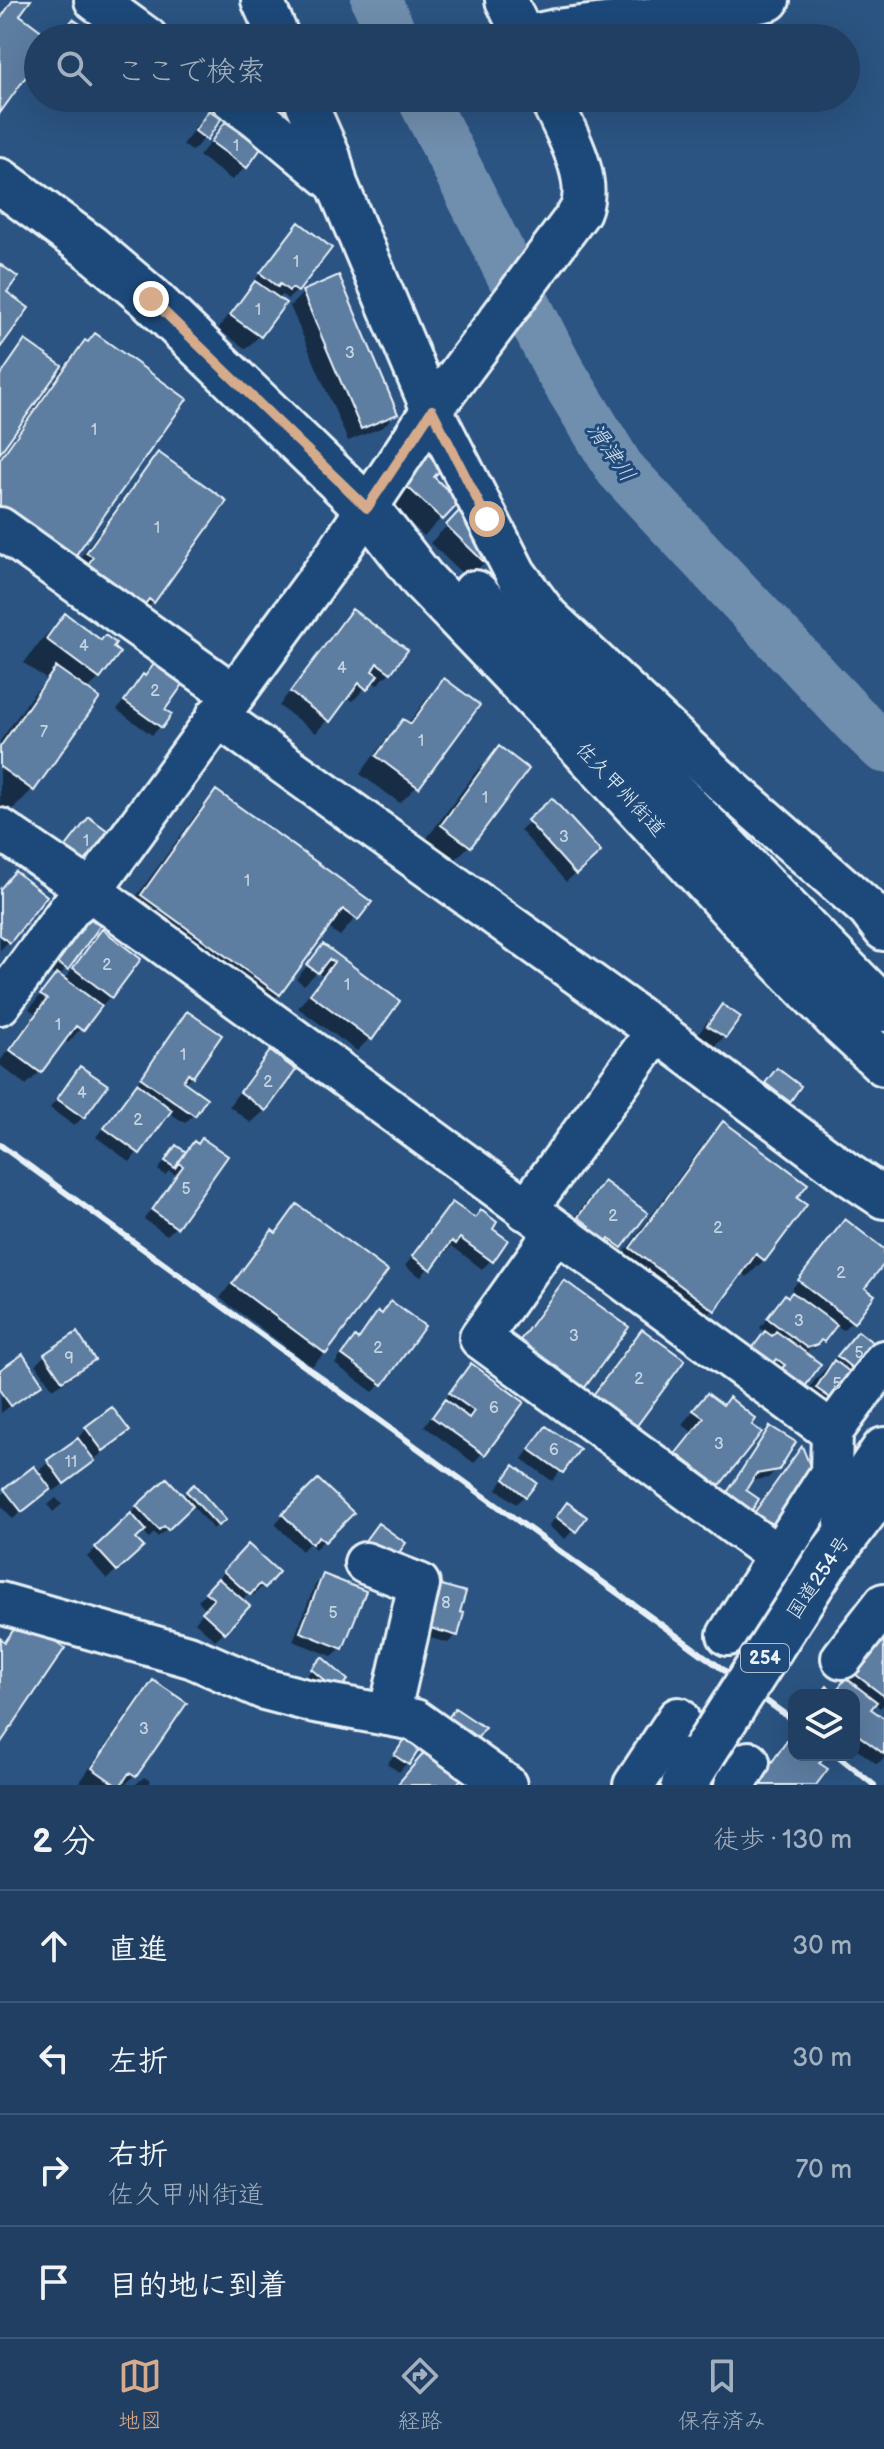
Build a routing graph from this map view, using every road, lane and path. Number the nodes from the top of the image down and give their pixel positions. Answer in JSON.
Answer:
{"nodes":[{"id":1,"x":95,"y":0,"type":"edge"},
{"id":2,"x":262,"y":0,"type":"edge"},
{"id":3,"x":506,"y":0,"type":"edge"},
{"id":4,"x":769,"y":0,"type":"edge"},
{"id":5,"x":128,"y":24,"type":"edge"},
{"id":6,"x":273,"y":24,"type":"edge"},
{"id":7,"x":517,"y":24,"type":"edge"},
{"id":8,"x":605,"y":24,"type":"edge"},
{"id":9,"x":250,"y":112,"type":"edge"},
{"id":10,"x":310,"y":112,"type":"edge"},
{"id":11,"x":556,"y":112,"type":"edge"},
{"id":12,"x":0,"y":181,"type":"edge"},
{"id":13,"x":337,"y":184,"type":"junction"},
{"id":14,"x":435,"y":406,"type":"junction"},
{"id":15,"x":367,"y":508,"type":"junction"},
{"id":16,"x":0,"y":528,"type":"edge"},
{"id":17,"x":225,"y":705,"type":"junction"},
{"id":18,"x":0,"y":829,"type":"edge"},
{"id":19,"x":91,"y":891,"type":"junction"},
{"id":20,"x":884,"y":930,"type":"edge"},
{"id":21,"x":0,"y":1004,"type":"edge"},
{"id":22,"x":884,"y":1009,"type":"edge"},
{"id":23,"x":842,"y":1024,"type":"junction"},
{"id":24,"x":657,"y":1031,"type":"junction"},
{"id":25,"x":884,"y":1063,"type":"edge"},
{"id":26,"x":884,"y":1082,"type":"edge"},
{"id":27,"x":884,"y":1198,"type":"edge"},
{"id":28,"x":540,"y":1221,"type":"junction"},
{"id":29,"x":884,"y":1361,"type":"edge"},
{"id":30,"x":832,"y":1432,"type":"junction"},
{"id":31,"x":884,"y":1450,"type":"edge"},
{"id":32,"x":884,"y":1486,"type":"edge"},
{"id":33,"x":884,"y":1530,"type":"edge"},
{"id":34,"x":779,"y":1557,"type":"junction"},
{"id":35,"x":836,"y":1562,"type":"junction"},
{"id":36,"x":365,"y":1563,"type":"dead end"},
{"id":37,"x":0,"y":1603,"type":"edge"},
{"id":38,"x":884,"y":1604,"type":"edge"},
{"id":39,"x":728,"y":1635,"type":"dead end"},
{"id":40,"x":842,"y":1658,"type":"dead end"},
{"id":41,"x":389,"y":1715,"type":"junction"},
{"id":42,"x":678,"y":1718,"type":"dead end"},
{"id":43,"x":694,"y":1769,"type":"edge"},
{"id":44,"x":506,"y":1785,"type":"edge"},
{"id":45,"x":634,"y":1785,"type":"edge"}],
"edges":[{"from":1,"to":5,"type":"street"},
{"from":2,"to":6,"type":"street"},
{"from":3,"to":7,"type":"street"},
{"from":4,"to":8,"type":"street"},
{"from":9,"to":13,"type":"street"},
{"from":10,"to":13,"type":"street"},
{"from":11,"to":14,"type":"street"},
{"from":12,"to":15,"type":"main road","name":"佐久甲州街道"},
{"from":13,"to":14,"type":"street"},
{"from":14,"to":15,"type":"street"},
{"from":14,"to":20,"type":"street"},
{"from":15,"to":17,"type":"street"},
{"from":15,"to":22,"type":"main road","name":"佐久甲州街道"},
{"from":15,"to":23,"type":"main road","name":"佐久甲州街道"},
{"from":16,"to":17,"type":"street"},
{"from":17,"to":19,"type":"street"},
{"from":17,"to":24,"type":"street"},
{"from":18,"to":19,"type":"street"},
{"from":19,"to":21,"type":"street"},
{"from":19,"to":28,"type":"street"},
{"from":23,"to":25,"type":"main road","name":"佐久甲州街道"},
{"from":23,"to":26,"type":"main road"},
{"from":24,"to":27,"type":"street"},
{"from":24,"to":28,"type":"street"},
{"from":28,"to":30,"type":"street"},
{"from":28,"to":34,"type":"street"},
{"from":29,"to":30,"type":"street"},
{"from":30,"to":34,"type":"street"},
{"from":31,"to":35,"type":"main road"},
{"from":32,"to":35,"type":"main road","name":"国道254号","number":"254"},
{"from":33,"to":35,"type":"main road","number":"254"},
{"from":34,"to":39,"type":"street"},
{"from":35,"to":43,"type":"main road","number":"254","bridge":true},
{"from":36,"to":41,"type":"street"},
{"from":37,"to":41,"type":"street"},
{"from":38,"to":40,"type":"street"},
{"from":41,"to":44,"type":"street"},
{"from":42,"to":45,"type":"street"}]}
